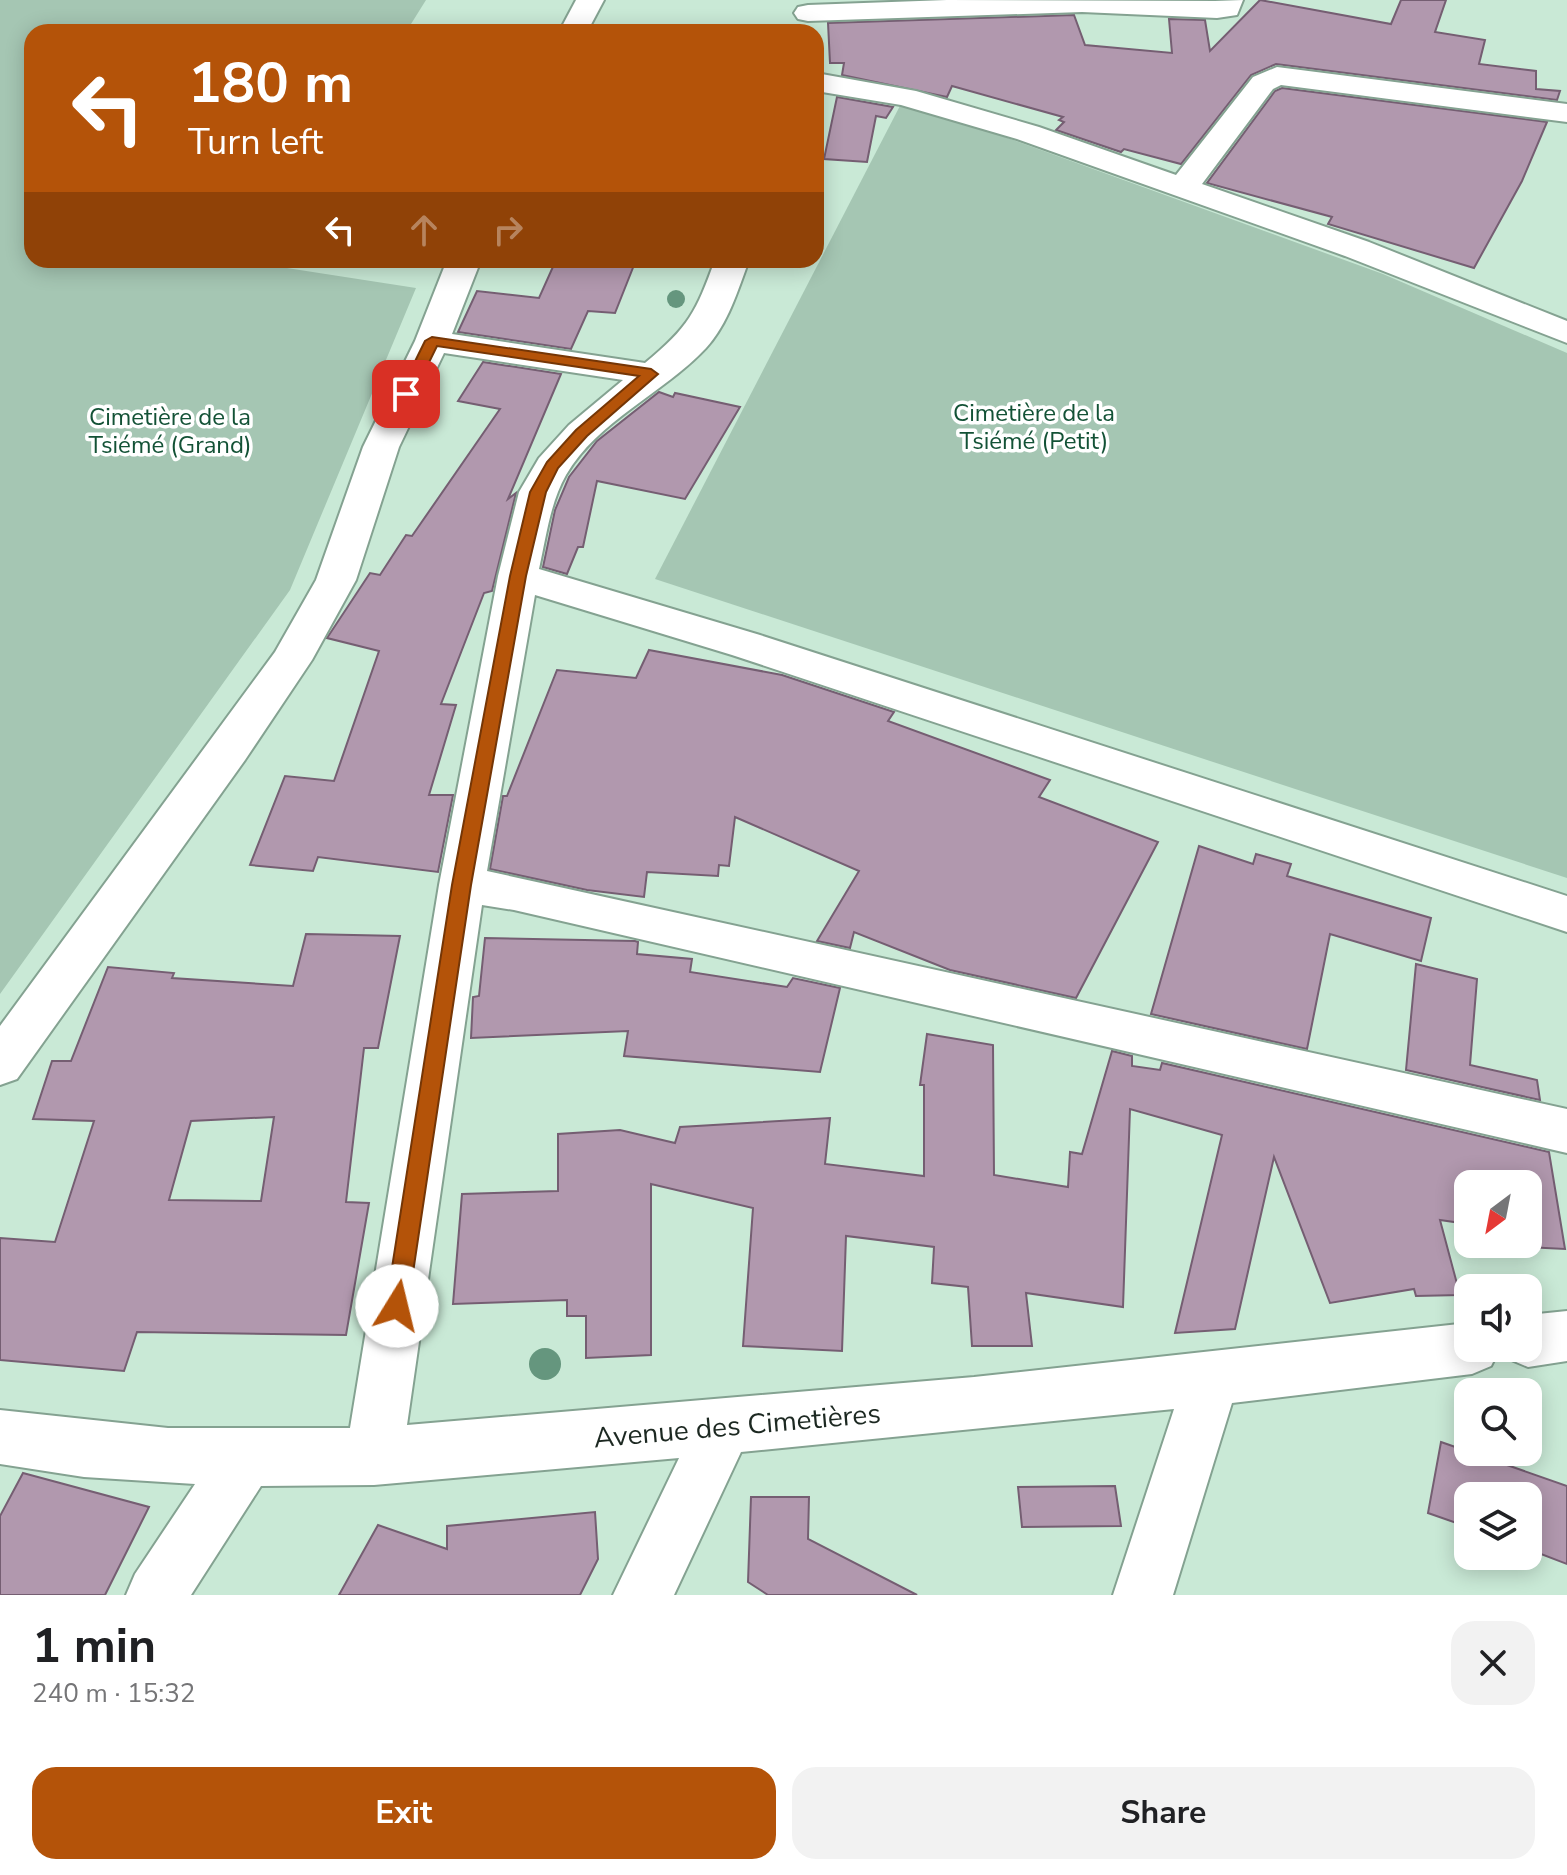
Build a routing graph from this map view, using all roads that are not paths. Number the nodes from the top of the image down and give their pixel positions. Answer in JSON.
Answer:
{"nodes":[{"id":1,"x":590,"y":0,"type":"edge"},
{"id":2,"x":1229,"y":0,"type":"edge"},
{"id":3,"x":807,"y":15,"type":"edge"},
{"id":4,"x":577,"y":24,"type":"edge"},
{"id":5,"x":824,"y":83,"type":"edge"},
{"id":6,"x":1567,"y":113,"type":"edge"},
{"id":7,"x":1184,"y":186,"type":"junction"},
{"id":8,"x":461,"y":268,"type":"edge"},
{"id":9,"x":729,"y":268,"type":"edge"},
{"id":10,"x":1567,"y":333,"type":"edge"},
{"id":11,"x":432,"y":341,"type":"junction"},
{"id":12,"x":651,"y":374,"type":"junction"},
{"id":13,"x":518,"y":576,"type":"junction"},
{"id":14,"x":462,"y":885,"type":"junction"},
{"id":15,"x":1567,"y":914,"type":"edge"},
{"id":16,"x":0,"y":1064,"type":"edge"},
{"id":17,"x":1567,"y":1131,"type":"edge"},
{"id":18,"x":1567,"y":1336,"type":"edge"},
{"id":19,"x":1542,"y":1339,"type":"edge"},
{"id":20,"x":1454,"y":1350,"type":"edge"},
{"id":21,"x":1211,"y":1381,"type":"junction"},
{"id":22,"x":724,"y":1426,"type":"junction"},
{"id":23,"x":0,"y":1437,"type":"edge"},
{"id":24,"x":247,"y":1456,"type":"junction"},
{"id":25,"x":374,"y":1457,"type":"junction"},
{"id":26,"x":156,"y":1595,"type":"edge"},
{"id":27,"x":643,"y":1595,"type":"edge"},
{"id":28,"x":1143,"y":1595,"type":"edge"}],
"edges":[{"from":1,"to":4,"type":"street"},
{"from":2,"to":3,"type":"street"},
{"from":5,"to":7,"type":"street"},
{"from":6,"to":7,"type":"street"},
{"from":7,"to":10,"type":"street"},
{"from":8,"to":11,"type":"street"},
{"from":9,"to":12,"type":"street"},
{"from":11,"to":12,"type":"street"},
{"from":11,"to":16,"type":"street"},
{"from":12,"to":13,"type":"street"},
{"from":13,"to":14,"type":"street"},
{"from":13,"to":15,"type":"street"},
{"from":14,"to":17,"type":"street"},
{"from":14,"to":25,"type":"street"},
{"from":18,"to":19,"type":"street"},
{"from":20,"to":21,"type":"street","name":"Avenue des Cimetières"},
{"from":21,"to":22,"type":"street","name":"Avenue des Cimetières"},
{"from":21,"to":28,"type":"street"},
{"from":22,"to":25,"type":"street","name":"Avenue des Cimetières"},
{"from":22,"to":27,"type":"street"},
{"from":23,"to":24,"type":"street","name":"Avenue des Cimetières"},
{"from":24,"to":25,"type":"street","name":"Avenue des Cimetières"},
{"from":24,"to":26,"type":"street"}]}
